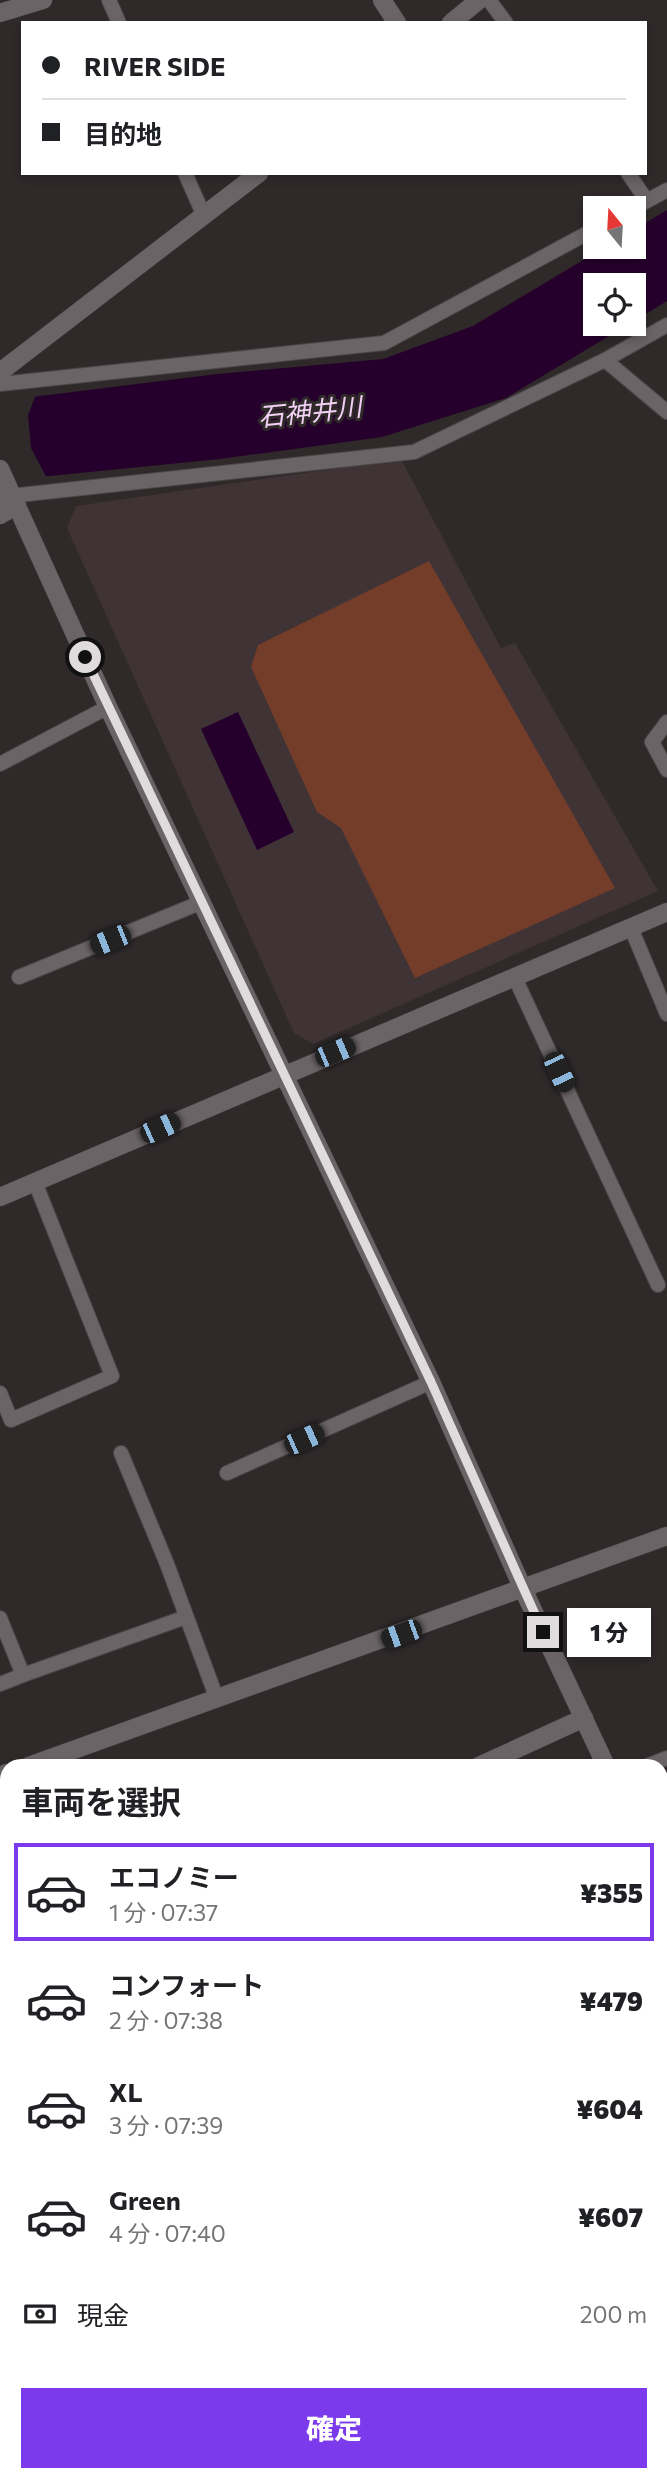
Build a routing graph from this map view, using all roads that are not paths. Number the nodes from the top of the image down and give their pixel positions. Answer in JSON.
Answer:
{"nodes":[{"id":1,"x":43,"y":0,"type":"edge"},
{"id":2,"x":109,"y":0,"type":"edge"},
{"id":3,"x":382,"y":0,"type":"edge"},
{"id":4,"x":479,"y":0,"type":"edge"},
{"id":5,"x":489,"y":0,"type":"edge"},
{"id":6,"x":0,"y":13,"type":"edge"},
{"id":7,"x":118,"y":21,"type":"edge"},
{"id":8,"x":396,"y":21,"type":"edge"},
{"id":9,"x":454,"y":21,"type":"edge"},
{"id":10,"x":505,"y":21,"type":"edge"},
{"id":11,"x":186,"y":175,"type":"edge"},
{"id":12,"x":255,"y":175,"type":"edge"},
{"id":13,"x":629,"y":175,"type":"edge"},
{"id":14,"x":667,"y":190,"type":"edge"},
{"id":15,"x":637,"y":196,"type":"edge"},
{"id":16,"x":646,"y":202,"type":"edge"},
{"id":17,"x":204,"y":216,"type":"junction"},
{"id":18,"x":583,"y":235,"type":"edge"},
{"id":19,"x":667,"y":325,"type":"edge"},
{"id":20,"x":605,"y":359,"type":"junction"},
{"id":21,"x":0,"y":372,"type":"edge"},
{"id":22,"x":0,"y":384,"type":"edge"},
{"id":23,"x":667,"y":412,"type":"edge"},
{"id":24,"x":0,"y":469,"type":"edge"},
{"id":25,"x":10,"y":497,"type":"edge"},
{"id":26,"x":0,"y":515,"type":"edge"},
{"id":27,"x":108,"y":707,"type":"junction"},
{"id":28,"x":667,"y":722,"type":"edge"},
{"id":29,"x":0,"y":764,"type":"edge"},
{"id":30,"x":667,"y":770,"type":"edge"},
{"id":31,"x":202,"y":902,"type":"junction"},
{"id":32,"x":667,"y":912,"type":"edge"},
{"id":33,"x":631,"y":928,"type":"junction"},
{"id":34,"x":19,"y":977,"type":"dead end"},
{"id":35,"x":515,"y":978,"type":"junction"},
{"id":36,"x":667,"y":1014,"type":"edge"},
{"id":37,"x":284,"y":1074,"type":"junction"},
{"id":38,"x":35,"y":1182,"type":"junction"},
{"id":39,"x":0,"y":1197,"type":"edge"},
{"id":40,"x":658,"y":1285,"type":"dead end"},
{"id":41,"x":431,"y":1382,"type":"junction"},
{"id":42,"x":0,"y":1393,"type":"edge"},
{"id":43,"x":121,"y":1453,"type":"dead end"},
{"id":44,"x":227,"y":1473,"type":"dead end"},
{"id":45,"x":667,"y":1536,"type":"edge"},
{"id":46,"x":523,"y":1589,"type":"junction"},
{"id":47,"x":186,"y":1617,"type":"junction"},
{"id":48,"x":0,"y":1618,"type":"edge"},
{"id":49,"x":23,"y":1675,"type":"junction"},
{"id":50,"x":0,"y":1684,"type":"edge"},
{"id":51,"x":217,"y":1699,"type":"junction"},
{"id":52,"x":584,"y":1718,"type":"junction"},
{"id":53,"x":49,"y":1759,"type":"edge"},
{"id":54,"x":494,"y":1759,"type":"edge"},
{"id":55,"x":604,"y":1759,"type":"edge"}],
"edges":[{"from":1,"to":6,"type":"street"},
{"from":2,"to":7,"type":"lane"},
{"from":3,"to":8,"type":"street"},
{"from":4,"to":9,"type":"street"},
{"from":5,"to":10,"type":"lane"},
{"from":11,"to":17,"type":"lane"},
{"from":12,"to":17,"type":"street"},
{"from":13,"to":15,"type":"lane"},
{"from":14,"to":16,"type":"lane"},
{"from":17,"to":21,"type":"street"},
{"from":18,"to":22,"type":"lane"},
{"from":19,"to":20,"type":"lane"},
{"from":20,"to":23,"type":"lane"},
{"from":20,"to":25,"type":"lane"},
{"from":24,"to":25,"type":"street"},
{"from":25,"to":26,"type":"street"},
{"from":25,"to":27,"type":"street"},
{"from":27,"to":29,"type":"lane"},
{"from":27,"to":31,"type":"street"},
{"from":28,"to":30,"type":"lane"},
{"from":31,"to":34,"type":"lane"},
{"from":31,"to":37,"type":"street"},
{"from":32,"to":33,"type":"street"},
{"from":33,"to":35,"type":"street"},
{"from":33,"to":36,"type":"lane"},
{"from":35,"to":37,"type":"street"},
{"from":35,"to":40,"type":"lane"},
{"from":37,"to":38,"type":"street"},
{"from":37,"to":41,"type":"street"},
{"from":38,"to":39,"type":"street"},
{"from":38,"to":42,"type":"lane"},
{"from":41,"to":44,"type":"lane"},
{"from":41,"to":46,"type":"street"},
{"from":43,"to":47,"type":"lane"},
{"from":45,"to":46,"type":"street"},
{"from":46,"to":51,"type":"street"},
{"from":46,"to":52,"type":"street"},
{"from":47,"to":49,"type":"lane"},
{"from":47,"to":51,"type":"lane"},
{"from":48,"to":49,"type":"lane"},
{"from":49,"to":50,"type":"lane"},
{"from":51,"to":53,"type":"street"},
{"from":52,"to":54,"type":"street"},
{"from":52,"to":55,"type":"street"}]}
